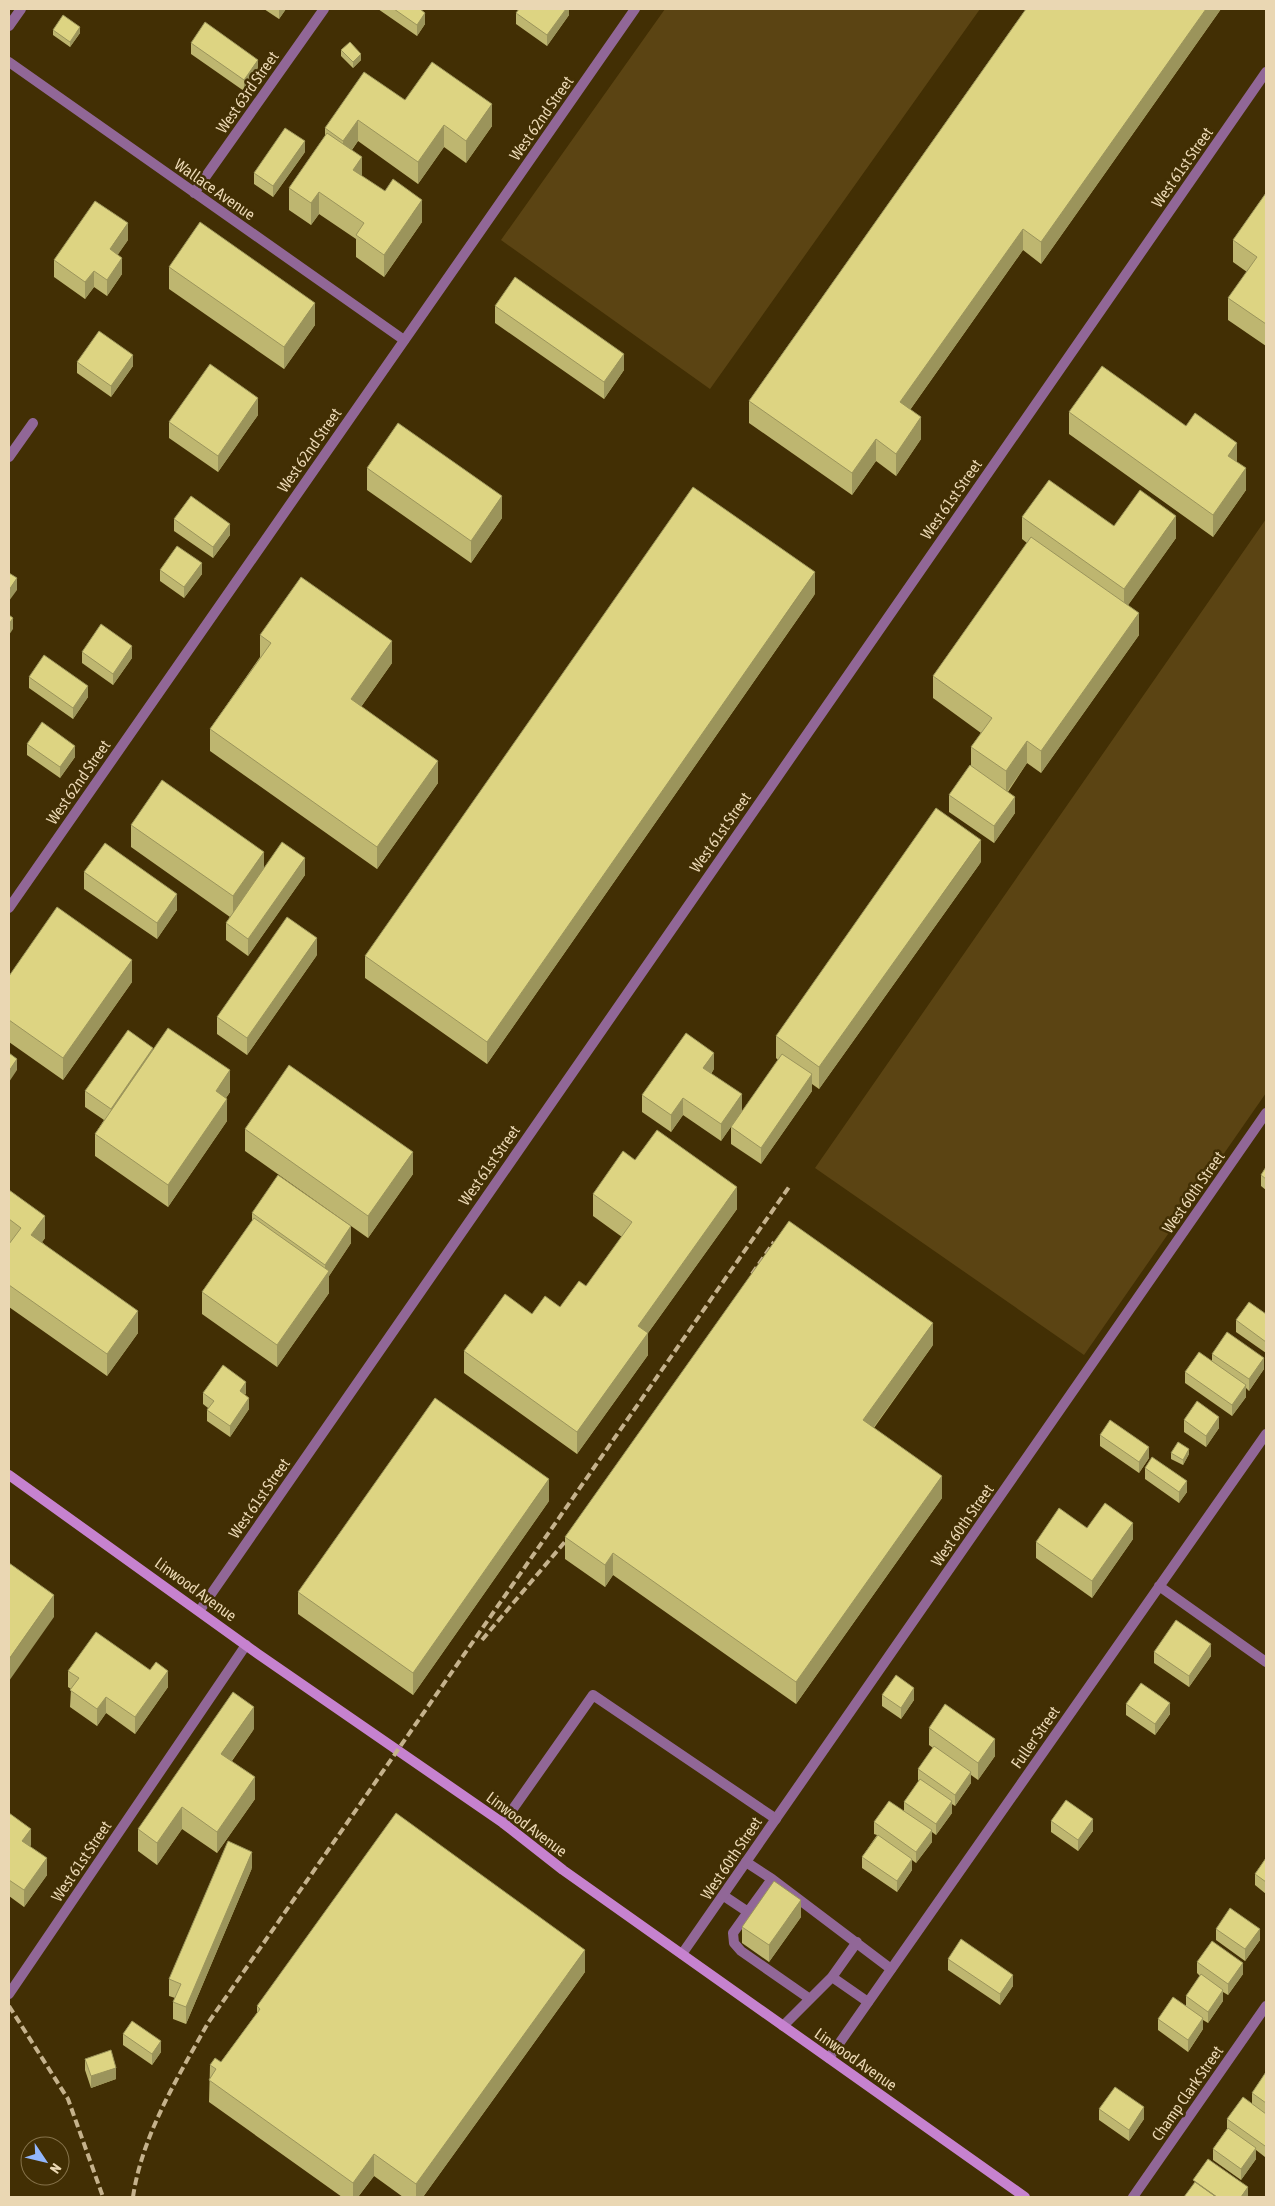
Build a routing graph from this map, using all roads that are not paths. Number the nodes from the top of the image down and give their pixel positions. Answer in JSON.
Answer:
{"nodes":[{"id":1,"x":21,"y":9,"type":"edge"},
{"id":2,"x":324,"y":9,"type":"edge"},
{"id":3,"x":634,"y":9,"type":"edge"},
{"id":4,"x":9,"y":26,"type":"edge"},
{"id":5,"x":9,"y":62,"type":"edge"},
{"id":6,"x":1266,"y":72,"type":"edge"},
{"id":7,"x":194,"y":193,"type":"junction"},
{"id":8,"x":404,"y":340,"type":"junction"},
{"id":9,"x":33,"y":423,"type":"dead end"},
{"id":10,"x":9,"y":457,"type":"edge"},
{"id":11,"x":9,"y":908,"type":"edge"},
{"id":12,"x":1266,"y":1113,"type":"edge"},
{"id":13,"x":1266,"y":1434,"type":"edge"},
{"id":14,"x":9,"y":1475,"type":"edge"},
{"id":15,"x":1159,"y":1586,"type":"junction"},
{"id":16,"x":200,"y":1610,"type":"junction"},
{"id":17,"x":246,"y":1644,"type":"junction"},
{"id":18,"x":1266,"y":1662,"type":"edge"},
{"id":19,"x":776,"y":1819,"type":"junction"},
{"id":20,"x":504,"y":1824,"type":"junction"},
{"id":21,"x":746,"y":1862,"type":"junction"},
{"id":22,"x":772,"y":1879,"type":"junction"},
{"id":23,"x":724,"y":1896,"type":"junction"},
{"id":24,"x":748,"y":1912,"type":"junction"},
{"id":25,"x":857,"y":1942,"type":"junction"},
{"id":26,"x":682,"y":1954,"type":"junction"},
{"id":27,"x":891,"y":1968,"type":"junction"},
{"id":28,"x":832,"y":1977,"type":"junction"},
{"id":29,"x":9,"y":1994,"type":"edge"},
{"id":30,"x":810,"y":1999,"type":"junction"},
{"id":31,"x":868,"y":2002,"type":"junction"},
{"id":32,"x":1266,"y":2006,"type":"edge"},
{"id":33,"x":783,"y":2026,"type":"junction"},
{"id":34,"x":829,"y":2058,"type":"junction"},
{"id":35,"x":1025,"y":2197,"type":"edge"},
{"id":36,"x":1132,"y":2197,"type":"edge"}],
"edges":[{"from":1,"to":4,"type":"street"},
{"from":2,"to":7,"type":"street","name":"West 63rd Street"},
{"from":3,"to":8,"type":"street","name":"West 62nd Street"},
{"from":5,"to":7,"type":"street","name":"Wallace Avenue"},
{"from":6,"to":16,"type":"street","name":"West 61st Street"},
{"from":7,"to":8,"type":"street","name":"Wallace Avenue"},
{"from":8,"to":11,"type":"street","name":"West 62nd Street"},
{"from":9,"to":10,"type":"street"},
{"from":12,"to":19,"type":"street","name":"West 60th Street"},
{"from":13,"to":15,"type":"street","name":"Fuller Street"},
{"from":14,"to":16,"type":"main road","name":"Linwood Avenue"},
{"from":15,"to":18,"type":"street"},
{"from":15,"to":27,"type":"street","name":"Fuller Street"},
{"from":16,"to":17,"type":"main road","name":"Linwood Avenue"},
{"from":17,"to":20,"type":"main road","name":"Linwood Avenue"},
{"from":17,"to":29,"type":"street","name":"West 61st Street"},
{"from":19,"to":20,"type":"street"},
{"from":19,"to":21,"type":"street","name":"West 60th Street"},
{"from":20,"to":26,"type":"main road","name":"Linwood Avenue"},
{"from":21,"to":22,"type":"street"},
{"from":21,"to":23,"type":"street","name":"West 60th Street"},
{"from":22,"to":24,"type":"street"},
{"from":22,"to":25,"type":"street"},
{"from":23,"to":24,"type":"street"},
{"from":23,"to":26,"type":"street","name":"West 60th Street"},
{"from":24,"to":30,"type":"street"},
{"from":25,"to":27,"type":"street"},
{"from":25,"to":28,"type":"street"},
{"from":26,"to":33,"type":"main road","name":"Linwood Avenue"},
{"from":27,"to":31,"type":"street","name":"Fuller Street"},
{"from":28,"to":30,"type":"street"},
{"from":28,"to":31,"type":"street"},
{"from":30,"to":33,"type":"street"},
{"from":31,"to":34,"type":"street","name":"Fuller Street"},
{"from":32,"to":36,"type":"street","name":"Champ Clark Street"},
{"from":33,"to":34,"type":"main road","name":"Linwood Avenue"},
{"from":34,"to":35,"type":"main road","name":"Linwood Avenue"}]}
